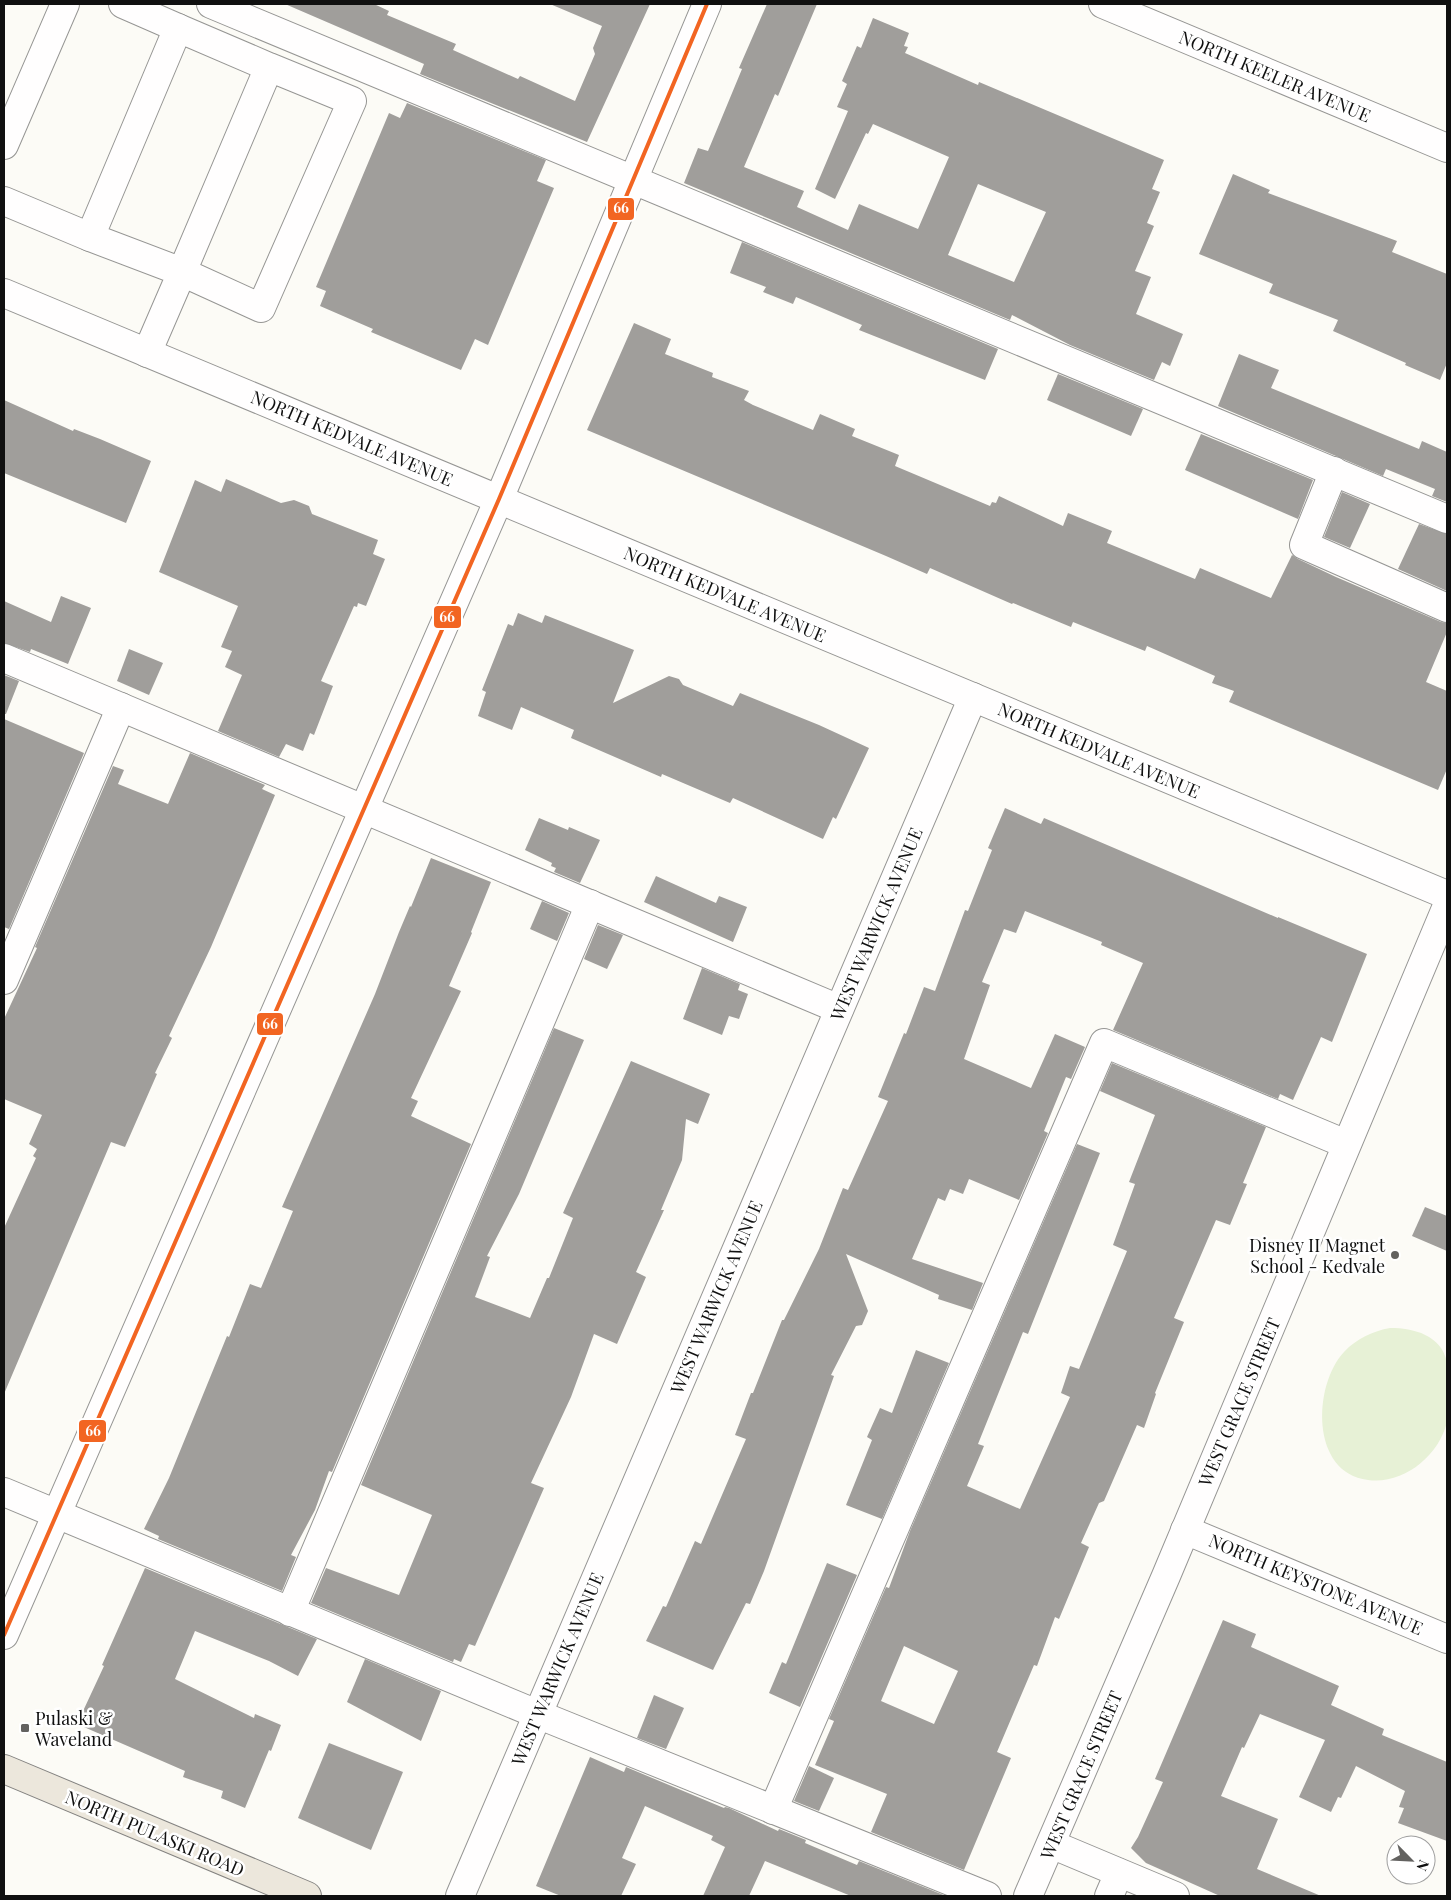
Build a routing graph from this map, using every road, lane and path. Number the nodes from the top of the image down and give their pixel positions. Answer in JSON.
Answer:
{"nodes":[{"id":1,"x":65,"y":4,"type":"edge"},
{"id":2,"x":123,"y":4,"type":"edge"},
{"id":3,"x":211,"y":4,"type":"edge"},
{"id":4,"x":707,"y":4,"type":"edge"},
{"id":5,"x":1103,"y":4,"type":"edge"},
{"id":6,"x":178,"y":28,"type":"junction"},
{"id":7,"x":269,"y":67,"type":"junction"},
{"id":8,"x":4,"y":145,"type":"edge"},
{"id":9,"x":1447,"y":148,"type":"edge"},
{"id":10,"x":632,"y":180,"type":"junction"},
{"id":11,"x":4,"y":201,"type":"edge"},
{"id":12,"x":90,"y":236,"type":"junction"},
{"id":13,"x":182,"y":272,"type":"junction"},
{"id":14,"x":4,"y":293,"type":"edge"},
{"id":15,"x":147,"y":353,"type":"junction"},
{"id":16,"x":1334,"y":471,"type":"junction"},
{"id":17,"x":499,"y":499,"type":"junction"},
{"id":18,"x":1447,"y":519,"type":"edge"},
{"id":19,"x":1447,"y":608,"type":"edge"},
{"id":20,"x":4,"y":658,"type":"edge"},
{"id":21,"x":973,"y":697,"type":"junction"},
{"id":22,"x":121,"y":707,"type":"junction"},
{"id":23,"x":363,"y":809,"type":"junction"},
{"id":24,"x":1447,"y":895,"type":"edge"},
{"id":25,"x":590,"y":904,"type":"junction"},
{"id":26,"x":1447,"y":906,"type":"edge"},
{"id":27,"x":4,"y":980,"type":"edge"},
{"id":28,"x":840,"y":1009,"type":"junction"},
{"id":29,"x":1346,"y":1144,"type":"junction"},
{"id":30,"x":4,"y":1492,"type":"edge"},
{"id":31,"x":56,"y":1514,"type":"junction"},
{"id":32,"x":1186,"y":1530,"type":"junction"},
{"id":33,"x":290,"y":1612,"type":"junction"},
{"id":34,"x":4,"y":1635,"type":"edge"},
{"id":35,"x":1447,"y":1639,"type":"edge"},
{"id":36,"x":537,"y":1714,"type":"junction"},
{"id":37,"x":4,"y":1769,"type":"edge"},
{"id":38,"x":773,"y":1810,"type":"junction"},
{"id":39,"x":1051,"y":1844,"type":"junction"},
{"id":40,"x":1114,"y":1884,"type":"edge"},
{"id":41,"x":306,"y":1896,"type":"edge"},
{"id":42,"x":460,"y":1896,"type":"edge"},
{"id":43,"x":987,"y":1896,"type":"edge"},
{"id":44,"x":1028,"y":1896,"type":"edge"},
{"id":45,"x":1175,"y":1896,"type":"edge"}],
"edges":[{"from":1,"to":8,"type":"street"},
{"from":2,"to":6,"type":"street"},
{"from":3,"to":10,"type":"street"},
{"from":4,"to":10,"type":"street"},
{"from":5,"to":9,"type":"street","name":"NORTH KEELER AVENUE"},
{"from":6,"to":7,"type":"street"},
{"from":6,"to":12,"type":"street"},
{"from":7,"to":13,"type":"street"},
{"from":7,"to":13,"type":"street"},
{"from":10,"to":16,"type":"street"},
{"from":10,"to":17,"type":"street"},
{"from":11,"to":12,"type":"street"},
{"from":12,"to":13,"type":"street"},
{"from":13,"to":15,"type":"street"},
{"from":14,"to":15,"type":"street","name":"NORTH KEDVALE AVENUE"},
{"from":15,"to":17,"type":"street","name":"NORTH KEDVALE AVENUE"},
{"from":16,"to":18,"type":"street"},
{"from":16,"to":19,"type":"street"},
{"from":17,"to":21,"type":"street","name":"NORTH KEDVALE AVENUE"},
{"from":17,"to":23,"type":"street"},
{"from":20,"to":22,"type":"street"},
{"from":21,"to":24,"type":"street","name":"NORTH KEDVALE AVENUE"},
{"from":21,"to":28,"type":"street","name":"WEST WARWICK AVENUE"},
{"from":22,"to":23,"type":"street"},
{"from":22,"to":27,"type":"street"},
{"from":23,"to":25,"type":"street"},
{"from":23,"to":31,"type":"street"},
{"from":25,"to":28,"type":"street"},
{"from":25,"to":33,"type":"street"},
{"from":26,"to":29,"type":"street","name":"WEST GRACE STREET"},
{"from":28,"to":36,"type":"street","name":"WEST WARWICK AVENUE"},
{"from":29,"to":32,"type":"street","name":"WEST GRACE STREET"},
{"from":29,"to":38,"type":"street"},
{"from":30,"to":31,"type":"street"},
{"from":31,"to":33,"type":"street"},
{"from":31,"to":34,"type":"street"},
{"from":32,"to":35,"type":"street","name":"NORTH KEYSTONE AVENUE"},
{"from":32,"to":39,"type":"street","name":"WEST GRACE STREET"},
{"from":33,"to":36,"type":"street"},
{"from":36,"to":38,"type":"street"},
{"from":36,"to":42,"type":"street","name":"WEST WARWICK AVENUE"},
{"from":37,"to":41,"type":"main road","name":"NORTH PULASKI ROAD"},
{"from":38,"to":43,"type":"street"},
{"from":39,"to":40,"type":"street"},
{"from":39,"to":44,"type":"street","name":"WEST GRACE STREET"},
{"from":40,"to":45,"type":"street"}]}
